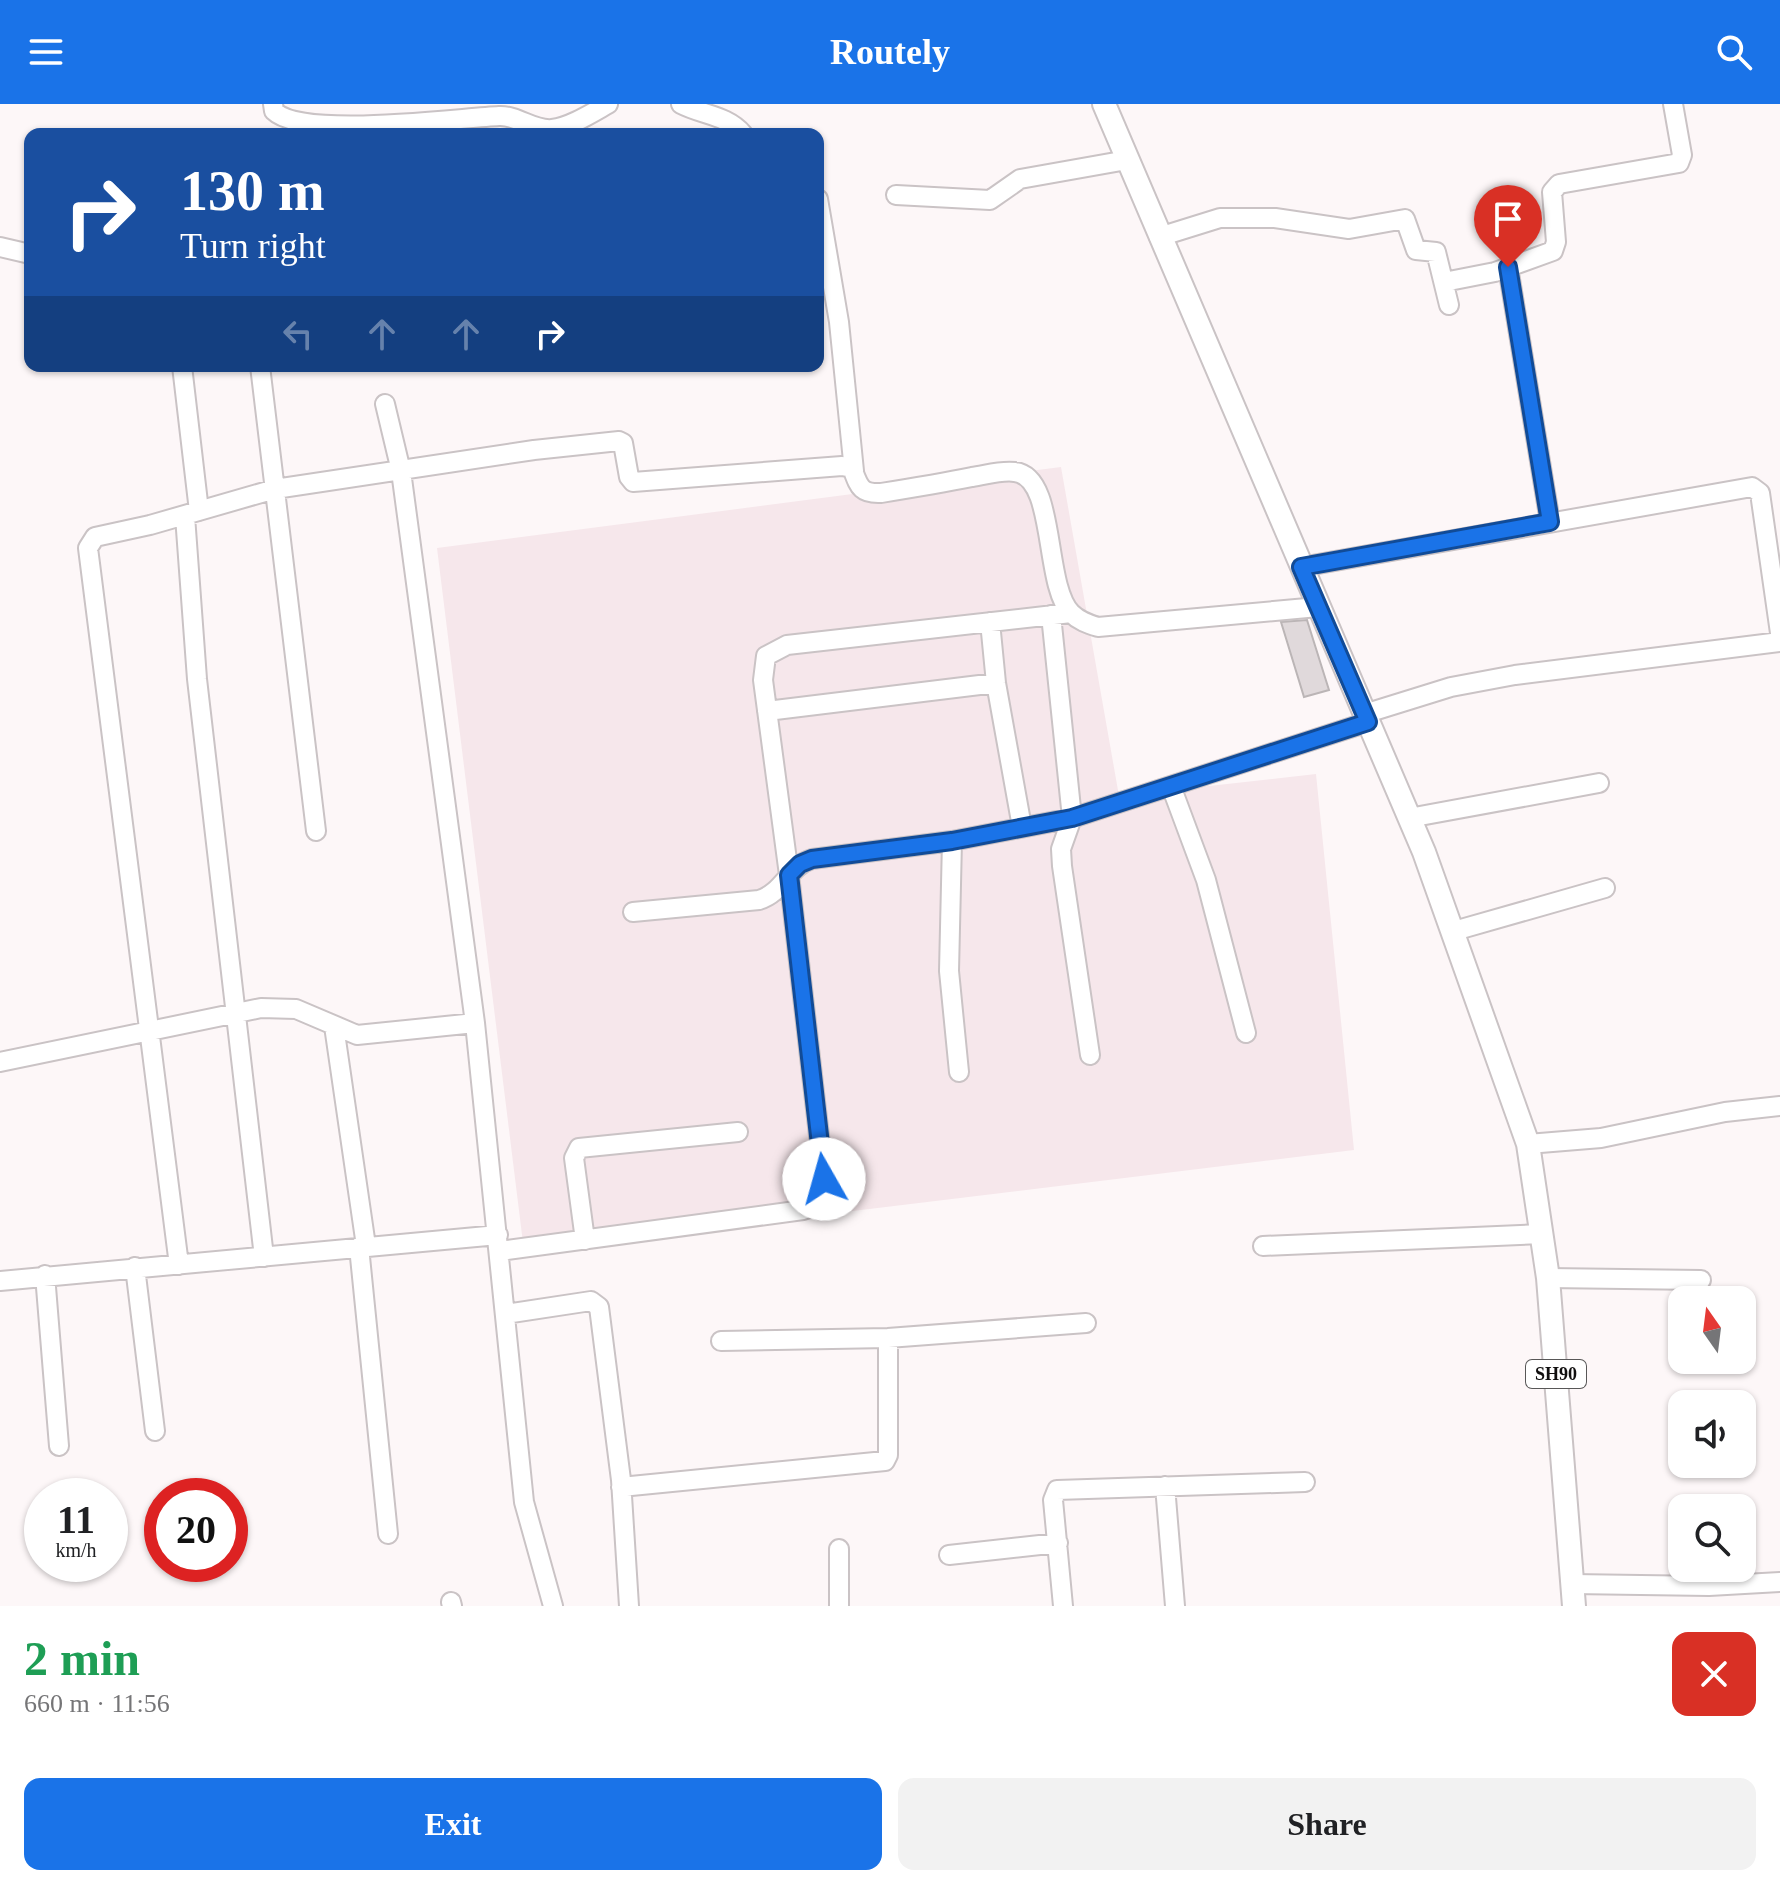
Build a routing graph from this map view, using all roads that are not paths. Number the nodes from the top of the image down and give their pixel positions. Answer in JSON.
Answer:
{"nodes":[{"id":1,"x":273,"y":104,"type":"edge"},
{"id":2,"x":608,"y":104,"type":"edge"},
{"id":3,"x":681,"y":104,"type":"edge"},
{"id":4,"x":1104,"y":104,"type":"edge"},
{"id":5,"x":1673,"y":104,"type":"edge"},
{"id":6,"x":542,"y":128,"type":"edge"},
{"id":7,"x":557,"y":128,"type":"edge"},
{"id":8,"x":738,"y":128,"type":"edge"},
{"id":9,"x":1127,"y":160,"type":"junction"},
{"id":10,"x":896,"y":195,"type":"dead end"},
{"id":11,"x":824,"y":234,"type":"edge"},
{"id":12,"x":1159,"y":237,"type":"junction"},
{"id":13,"x":0,"y":247,"type":"edge"},
{"id":14,"x":24,"y":253,"type":"edge"},
{"id":15,"x":1508,"y":267,"type":"junction"},
{"id":16,"x":1444,"y":282,"type":"junction"},
{"id":17,"x":1449,"y":305,"type":"dead end"},
{"id":18,"x":182,"y":372,"type":"edge"},
{"id":19,"x":261,"y":372,"type":"edge"},
{"id":20,"x":385,"y":404,"type":"dead end"},
{"id":21,"x":401,"y":471,"type":"junction"},
{"id":22,"x":854,"y":471,"type":"junction"},
{"id":23,"x":275,"y":489,"type":"junction"},
{"id":24,"x":1771,"y":509,"type":"edge"},
{"id":25,"x":192,"y":514,"type":"junction"},
{"id":26,"x":1550,"y":522,"type":"junction"},
{"id":27,"x":1301,"y":567,"type":"junction"},
{"id":28,"x":1318,"y":607,"type":"junction"},
{"id":29,"x":1071,"y":613,"type":"junction"},
{"id":30,"x":1051,"y":615,"type":"junction"},
{"id":31,"x":990,"y":622,"type":"junction"},
{"id":32,"x":1780,"y":633,"type":"edge"},
{"id":33,"x":1780,"y":642,"type":"edge"},
{"id":34,"x":996,"y":683,"type":"junction"},
{"id":35,"x":767,"y":711,"type":"junction"},
{"id":36,"x":1366,"y":718,"type":"junction"},
{"id":37,"x":1599,"y":783,"type":"dead end"},
{"id":38,"x":1171,"y":786,"type":"junction"},
{"id":39,"x":1072,"y":818,"type":"junction"},
{"id":40,"x":1409,"y":818,"type":"junction"},
{"id":41,"x":1022,"y":827,"type":"junction"},
{"id":42,"x":316,"y":831,"type":"dead end"},
{"id":43,"x":952,"y":841,"type":"junction"},
{"id":44,"x":789,"y":875,"type":"junction"},
{"id":45,"x":1605,"y":888,"type":"dead end"},
{"id":46,"x":633,"y":912,"type":"dead end"},
{"id":47,"x":1454,"y":931,"type":"junction"},
{"id":48,"x":237,"y":1013,"type":"junction"},
{"id":49,"x":475,"y":1023,"type":"junction"},
{"id":50,"x":334,"y":1026,"type":"junction"},
{"id":51,"x":151,"y":1031,"type":"junction"},
{"id":52,"x":1246,"y":1033,"type":"dead end"},
{"id":53,"x":1090,"y":1055,"type":"dead end"},
{"id":54,"x":0,"y":1062,"type":"edge"},
{"id":55,"x":959,"y":1072,"type":"dead end"},
{"id":56,"x":1780,"y":1106,"type":"edge"},
{"id":57,"x":738,"y":1132,"type":"dead end"},
{"id":58,"x":1528,"y":1144,"type":"junction"},
{"id":59,"x":1542,"y":1234,"type":"junction"},
{"id":60,"x":585,"y":1240,"type":"junction"},
{"id":61,"x":499,"y":1243,"type":"junction"},
{"id":62,"x":1263,"y":1246,"type":"dead end"},
{"id":63,"x":362,"y":1247,"type":"junction"},
{"id":64,"x":264,"y":1257,"type":"junction"},
{"id":65,"x":179,"y":1265,"type":"junction"},
{"id":66,"x":135,"y":1267,"type":"junction"},
{"id":67,"x":45,"y":1275,"type":"junction"},
{"id":68,"x":1548,"y":1278,"type":"junction"},
{"id":69,"x":1701,"y":1280,"type":"dead end"},
{"id":70,"x":0,"y":1281,"type":"edge"},
{"id":71,"x":506,"y":1314,"type":"junction"},
{"id":72,"x":1086,"y":1323,"type":"dead end"},
{"id":73,"x":888,"y":1338,"type":"junction"},
{"id":74,"x":721,"y":1341,"type":"dead end"},
{"id":75,"x":155,"y":1431,"type":"dead end"},
{"id":76,"x":59,"y":1446,"type":"dead end"},
{"id":77,"x":1305,"y":1482,"type":"dead end"},
{"id":78,"x":1165,"y":1486,"type":"junction"},
{"id":79,"x":621,"y":1487,"type":"junction"},
{"id":80,"x":388,"y":1534,"type":"dead end"},
{"id":81,"x":1058,"y":1543,"type":"junction"},
{"id":82,"x":839,"y":1549,"type":"dead end"},
{"id":83,"x":949,"y":1555,"type":"dead end"},
{"id":84,"x":1780,"y":1582,"type":"edge"},
{"id":85,"x":1573,"y":1595,"type":"edge"},
{"id":86,"x":553,"y":1606,"type":"edge"},
{"id":87,"x":629,"y":1606,"type":"edge"},
{"id":88,"x":839,"y":1606,"type":"edge"},
{"id":89,"x":1063,"y":1606,"type":"edge"},
{"id":90,"x":1175,"y":1606,"type":"edge"}],
"edges":[{"from":1,"to":6,"type":"street"},
{"from":2,"to":7,"type":"street"},
{"from":3,"to":8,"type":"street"},
{"from":4,"to":9,"type":"main road","number":"SH90"},
{"from":5,"to":15,"type":"street"},
{"from":9,"to":10,"type":"street"},
{"from":9,"to":12,"type":"main road","number":"SH90"},
{"from":11,"to":22,"type":"street"},
{"from":12,"to":16,"type":"street"},
{"from":12,"to":27,"type":"main road","number":"SH90"},
{"from":13,"to":14,"type":"street"},
{"from":15,"to":16,"type":"street"},
{"from":15,"to":26,"type":"street"},
{"from":16,"to":17,"type":"street"},
{"from":18,"to":25,"type":"street"},
{"from":19,"to":23,"type":"street"},
{"from":20,"to":21,"type":"street"},
{"from":21,"to":22,"type":"street"},
{"from":21,"to":23,"type":"street"},
{"from":21,"to":49,"type":"street"},
{"from":22,"to":29,"type":"street"},
{"from":23,"to":25,"type":"street"},
{"from":23,"to":42,"type":"street"},
{"from":24,"to":26,"type":"street"},
{"from":24,"to":32,"type":"street"},
{"from":25,"to":48,"type":"street"},
{"from":25,"to":51,"type":"street"},
{"from":26,"to":27,"type":"street"},
{"from":27,"to":28,"type":"main road","number":"SH90"},
{"from":28,"to":29,"type":"street"},
{"from":28,"to":36,"type":"main road","number":"SH90"},
{"from":29,"to":30,"type":"street"},
{"from":30,"to":31,"type":"street"},
{"from":30,"to":39,"type":"street"},
{"from":31,"to":34,"type":"street"},
{"from":31,"to":35,"type":"street"},
{"from":33,"to":36,"type":"street"},
{"from":34,"to":35,"type":"street"},
{"from":34,"to":41,"type":"street"},
{"from":35,"to":44,"type":"street"},
{"from":36,"to":38,"type":"street"},
{"from":36,"to":40,"type":"main road","number":"SH90"},
{"from":37,"to":40,"type":"street"},
{"from":38,"to":39,"type":"street"},
{"from":38,"to":52,"type":"street"},
{"from":39,"to":41,"type":"street"},
{"from":39,"to":53,"type":"street"},
{"from":40,"to":47,"type":"main road","number":"SH90"},
{"from":41,"to":43,"type":"street"},
{"from":43,"to":44,"type":"street"},
{"from":43,"to":55,"type":"street"},
{"from":44,"to":46,"type":"street"},
{"from":44,"to":60,"type":"street"},
{"from":45,"to":47,"type":"street"},
{"from":47,"to":58,"type":"main road","number":"SH90"},
{"from":48,"to":50,"type":"street"},
{"from":48,"to":51,"type":"street"},
{"from":48,"to":64,"type":"street"},
{"from":49,"to":50,"type":"street"},
{"from":49,"to":61,"type":"street"},
{"from":50,"to":63,"type":"street"},
{"from":51,"to":54,"type":"street"},
{"from":51,"to":65,"type":"street"},
{"from":56,"to":58,"type":"street"},
{"from":57,"to":60,"type":"street"},
{"from":58,"to":59,"type":"main road","number":"SH90"},
{"from":59,"to":62,"type":"street"},
{"from":59,"to":68,"type":"main road","number":"SH90"},
{"from":60,"to":61,"type":"street"},
{"from":61,"to":63,"type":"street"},
{"from":61,"to":71,"type":"street"},
{"from":63,"to":64,"type":"street"},
{"from":63,"to":80,"type":"street"},
{"from":64,"to":65,"type":"street"},
{"from":65,"to":66,"type":"street"},
{"from":66,"to":67,"type":"street"},
{"from":66,"to":75,"type":"street"},
{"from":67,"to":70,"type":"street"},
{"from":67,"to":76,"type":"street"},
{"from":68,"to":69,"type":"street"},
{"from":68,"to":85,"type":"main road","number":"SH90"},
{"from":71,"to":79,"type":"street"},
{"from":71,"to":86,"type":"street"},
{"from":72,"to":73,"type":"street"},
{"from":73,"to":74,"type":"street"},
{"from":73,"to":79,"type":"street"},
{"from":77,"to":78,"type":"street"},
{"from":78,"to":81,"type":"street"},
{"from":78,"to":90,"type":"street"},
{"from":79,"to":87,"type":"street"},
{"from":81,"to":83,"type":"street"},
{"from":81,"to":89,"type":"street"},
{"from":82,"to":88,"type":"street"},
{"from":84,"to":85,"type":"street"}]}
